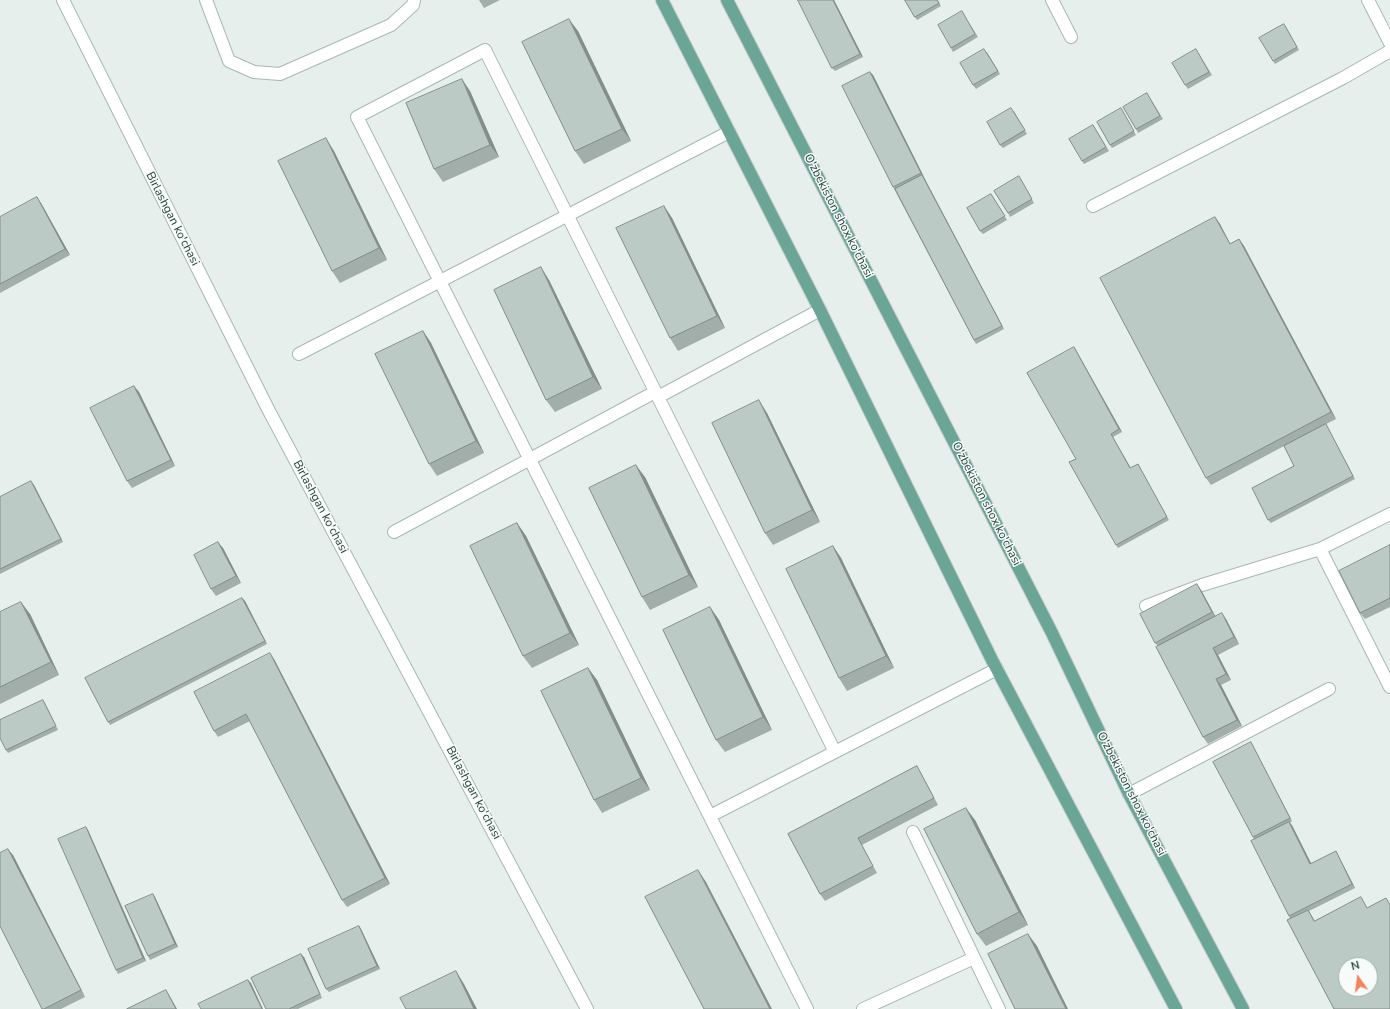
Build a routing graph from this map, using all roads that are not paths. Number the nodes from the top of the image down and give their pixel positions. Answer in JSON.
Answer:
{"nodes":[{"id":1,"x":63,"y":0,"type":"edge"},
{"id":2,"x":206,"y":0,"type":"edge"},
{"id":3,"x":414,"y":0,"type":"edge"},
{"id":4,"x":662,"y":0,"type":"edge"},
{"id":5,"x":727,"y":0,"type":"edge"},
{"id":6,"x":1052,"y":0,"type":"edge"},
{"id":7,"x":1368,"y":0,"type":"edge"},
{"id":8,"x":1071,"y":37,"type":"dead end"},
{"id":9,"x":1390,"y":43,"type":"edge"},
{"id":10,"x":1390,"y":51,"type":"edge"},
{"id":11,"x":729,"y":132,"type":"junction"},
{"id":12,"x":1094,"y":206,"type":"dead end"},
{"id":13,"x":567,"y":215,"type":"junction"},
{"id":14,"x":440,"y":281,"type":"junction"},
{"id":15,"x":820,"y":310,"type":"junction"},
{"id":16,"x":299,"y":354,"type":"dead end"},
{"id":17,"x":657,"y":395,"type":"junction"},
{"id":18,"x":530,"y":459,"type":"junction"},
{"id":19,"x":1390,"y":514,"type":"edge"},
{"id":20,"x":394,"y":532,"type":"dead end"},
{"id":21,"x":1320,"y":549,"type":"junction"},
{"id":22,"x":1146,"y":606,"type":"dead end"},
{"id":23,"x":997,"y":669,"type":"junction"},
{"id":24,"x":1390,"y":687,"type":"edge"},
{"id":25,"x":1329,"y":689,"type":"dead end"},
{"id":26,"x":835,"y":752,"type":"junction"},
{"id":27,"x":1129,"y":794,"type":"junction"},
{"id":28,"x":710,"y":816,"type":"junction"},
{"id":29,"x":913,"y":832,"type":"dead end"},
{"id":30,"x":974,"y":958,"type":"junction"},
{"id":31,"x":587,"y":1009,"type":"edge"},
{"id":32,"x":806,"y":1009,"type":"edge"},
{"id":33,"x":863,"y":1009,"type":"edge"},
{"id":34,"x":999,"y":1009,"type":"edge"},
{"id":35,"x":1176,"y":1009,"type":"edge"},
{"id":36,"x":1243,"y":1009,"type":"edge"}],
"edges":[{"from":1,"to":31,"type":"street","name":"Birlashgan ko'chasi"},
{"from":2,"to":3,"type":"street"},
{"from":4,"to":11,"type":"main road"},
{"from":5,"to":27,"type":"main road","name":"O'zbekiston shox ko'chasi"},
{"from":6,"to":8,"type":"street"},
{"from":7,"to":9,"type":"street"},
{"from":10,"to":12,"type":"street"},
{"from":11,"to":13,"type":"street"},
{"from":11,"to":15,"type":"main road"},
{"from":13,"to":14,"type":"street"},
{"from":13,"to":14,"type":"street"},
{"from":13,"to":17,"type":"street"},
{"from":14,"to":16,"type":"street"},
{"from":14,"to":18,"type":"street"},
{"from":15,"to":17,"type":"street"},
{"from":15,"to":23,"type":"main road"},
{"from":17,"to":18,"type":"street"},
{"from":17,"to":26,"type":"street"},
{"from":18,"to":20,"type":"street"},
{"from":18,"to":28,"type":"street"},
{"from":19,"to":21,"type":"street"},
{"from":21,"to":22,"type":"street"},
{"from":21,"to":24,"type":"street"},
{"from":23,"to":26,"type":"street"},
{"from":23,"to":35,"type":"main road"},
{"from":25,"to":27,"type":"street"},
{"from":26,"to":28,"type":"street"},
{"from":27,"to":36,"type":"main road","name":"O'zbekiston shox ko'chasi"},
{"from":28,"to":32,"type":"street"},
{"from":29,"to":30,"type":"street"},
{"from":30,"to":33,"type":"street"},
{"from":30,"to":34,"type":"street"}]}
